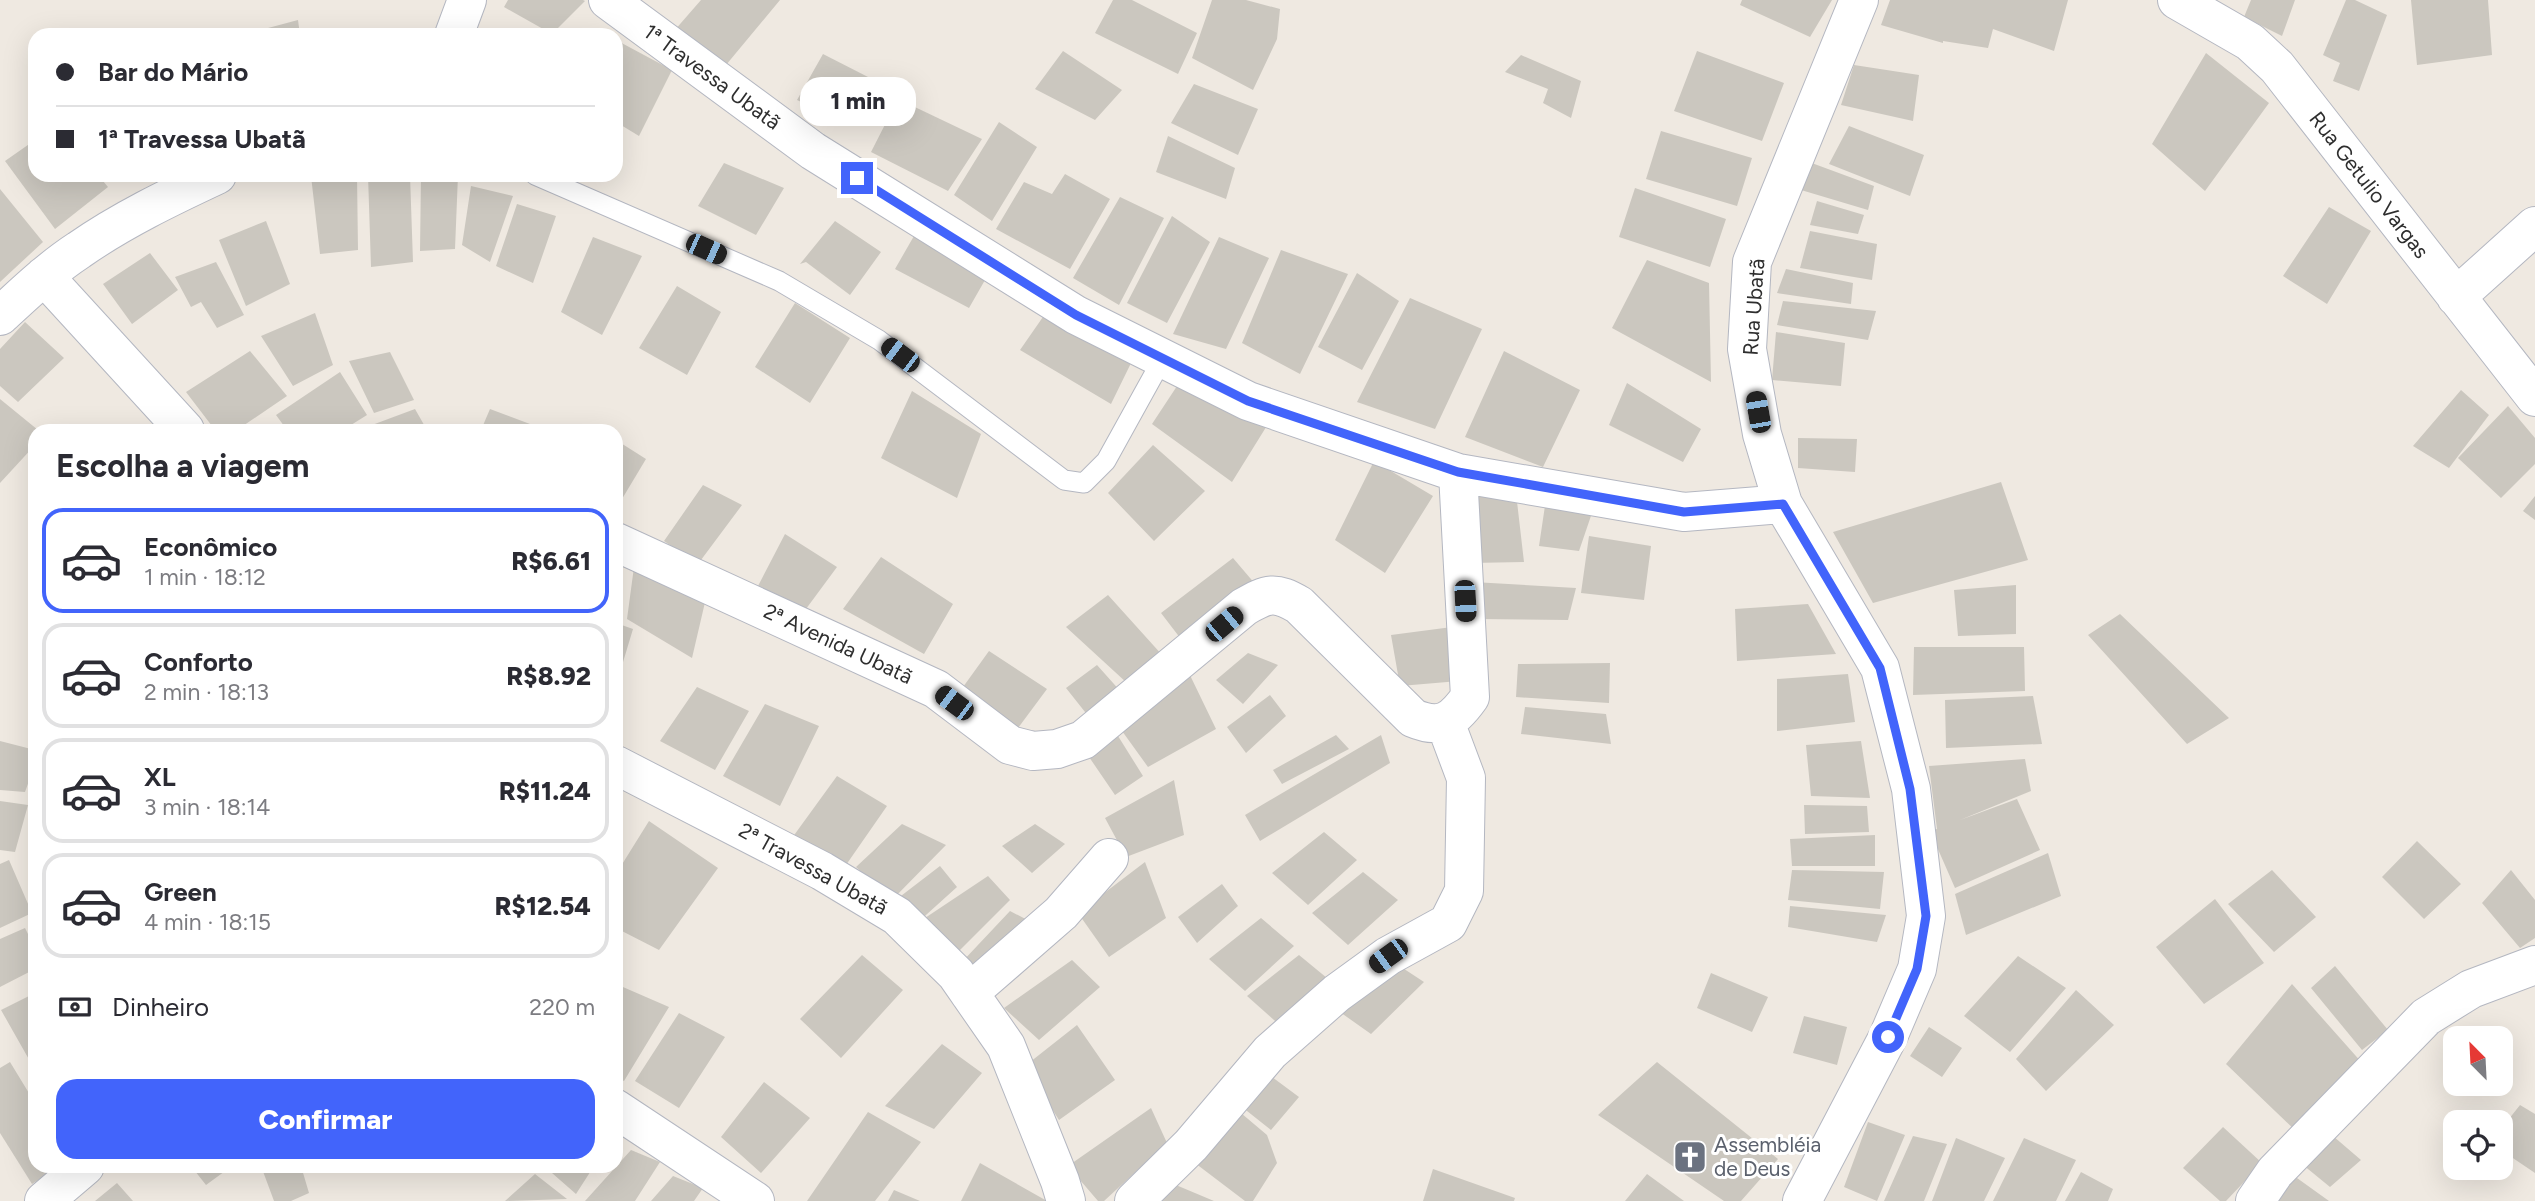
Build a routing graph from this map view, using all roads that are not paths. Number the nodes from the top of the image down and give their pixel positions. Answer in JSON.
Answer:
{"nodes":[{"id":1,"x":467,"y":0,"type":"edge"},
{"id":2,"x":608,"y":0,"type":"edge"},
{"id":3,"x":1859,"y":0,"type":"edge"},
{"id":4,"x":2177,"y":0,"type":"edge"},
{"id":5,"x":456,"y":28,"type":"edge"},
{"id":6,"x":202,"y":182,"type":"edge"},
{"id":7,"x":551,"y":182,"type":"edge"},
{"id":8,"x":2535,"y":226,"type":"edge"},
{"id":9,"x":44,"y":276,"type":"junction"},
{"id":10,"x":2456,"y":297,"type":"junction"},
{"id":11,"x":0,"y":316,"type":"edge"},
{"id":12,"x":1163,"y":358,"type":"junction"},
{"id":13,"x":2535,"y":397,"type":"edge"},
{"id":14,"x":180,"y":424,"type":"edge"},
{"id":15,"x":1458,"y":472,"type":"junction"},
{"id":16,"x":1783,"y":504,"type":"junction"},
{"id":17,"x":623,"y":545,"type":"edge"},
{"id":18,"x":1445,"y":722,"type":"junction"},
{"id":19,"x":623,"y":769,"type":"edge"},
{"id":20,"x":1109,"y":858,"type":"dead end"},
{"id":21,"x":2535,"y":965,"type":"edge"},
{"id":22,"x":969,"y":993,"type":"junction"},
{"id":23,"x":623,"y":1115,"type":"edge"},
{"id":24,"x":77,"y":1173,"type":"edge"},
{"id":25,"x":44,"y":1201,"type":"edge"},
{"id":26,"x":755,"y":1201,"type":"edge"},
{"id":27,"x":1066,"y":1201,"type":"edge"},
{"id":28,"x":1134,"y":1201,"type":"edge"},
{"id":29,"x":1802,"y":1201,"type":"edge"},
{"id":30,"x":2255,"y":1201,"type":"edge"}],
"edges":[{"from":1,"to":5,"type":"street"},
{"from":2,"to":12,"type":"street","name":"1ª Travessa Ubatã"},
{"from":3,"to":16,"type":"street","name":"Rua Ubatã"},
{"from":4,"to":10,"type":"street","name":"Rua Getulio Vargas"},
{"from":6,"to":9,"type":"street"},
{"from":7,"to":12,"type":"lane"},
{"from":8,"to":10,"type":"street"},
{"from":9,"to":11,"type":"street"},
{"from":9,"to":14,"type":"street"},
{"from":10,"to":13,"type":"street","name":"Rua Getulio Vargas"},
{"from":12,"to":15,"type":"street","name":"1ª Travessa Ubatã"},
{"from":15,"to":16,"type":"street","name":"1ª Travessa Ubatã"},
{"from":15,"to":18,"type":"street"},
{"from":16,"to":29,"type":"street","name":"Rua Ubatã"},
{"from":17,"to":18,"type":"street","name":"2ª Avenida Ubatã"},
{"from":18,"to":28,"type":"street"},
{"from":19,"to":22,"type":"street","name":"2ª Travessa Ubatã"},
{"from":20,"to":22,"type":"street"},
{"from":21,"to":30,"type":"street"},
{"from":22,"to":27,"type":"street","name":"2ª Travessa Ubatã"},
{"from":23,"to":26,"type":"street"},
{"from":24,"to":25,"type":"street"}]}
